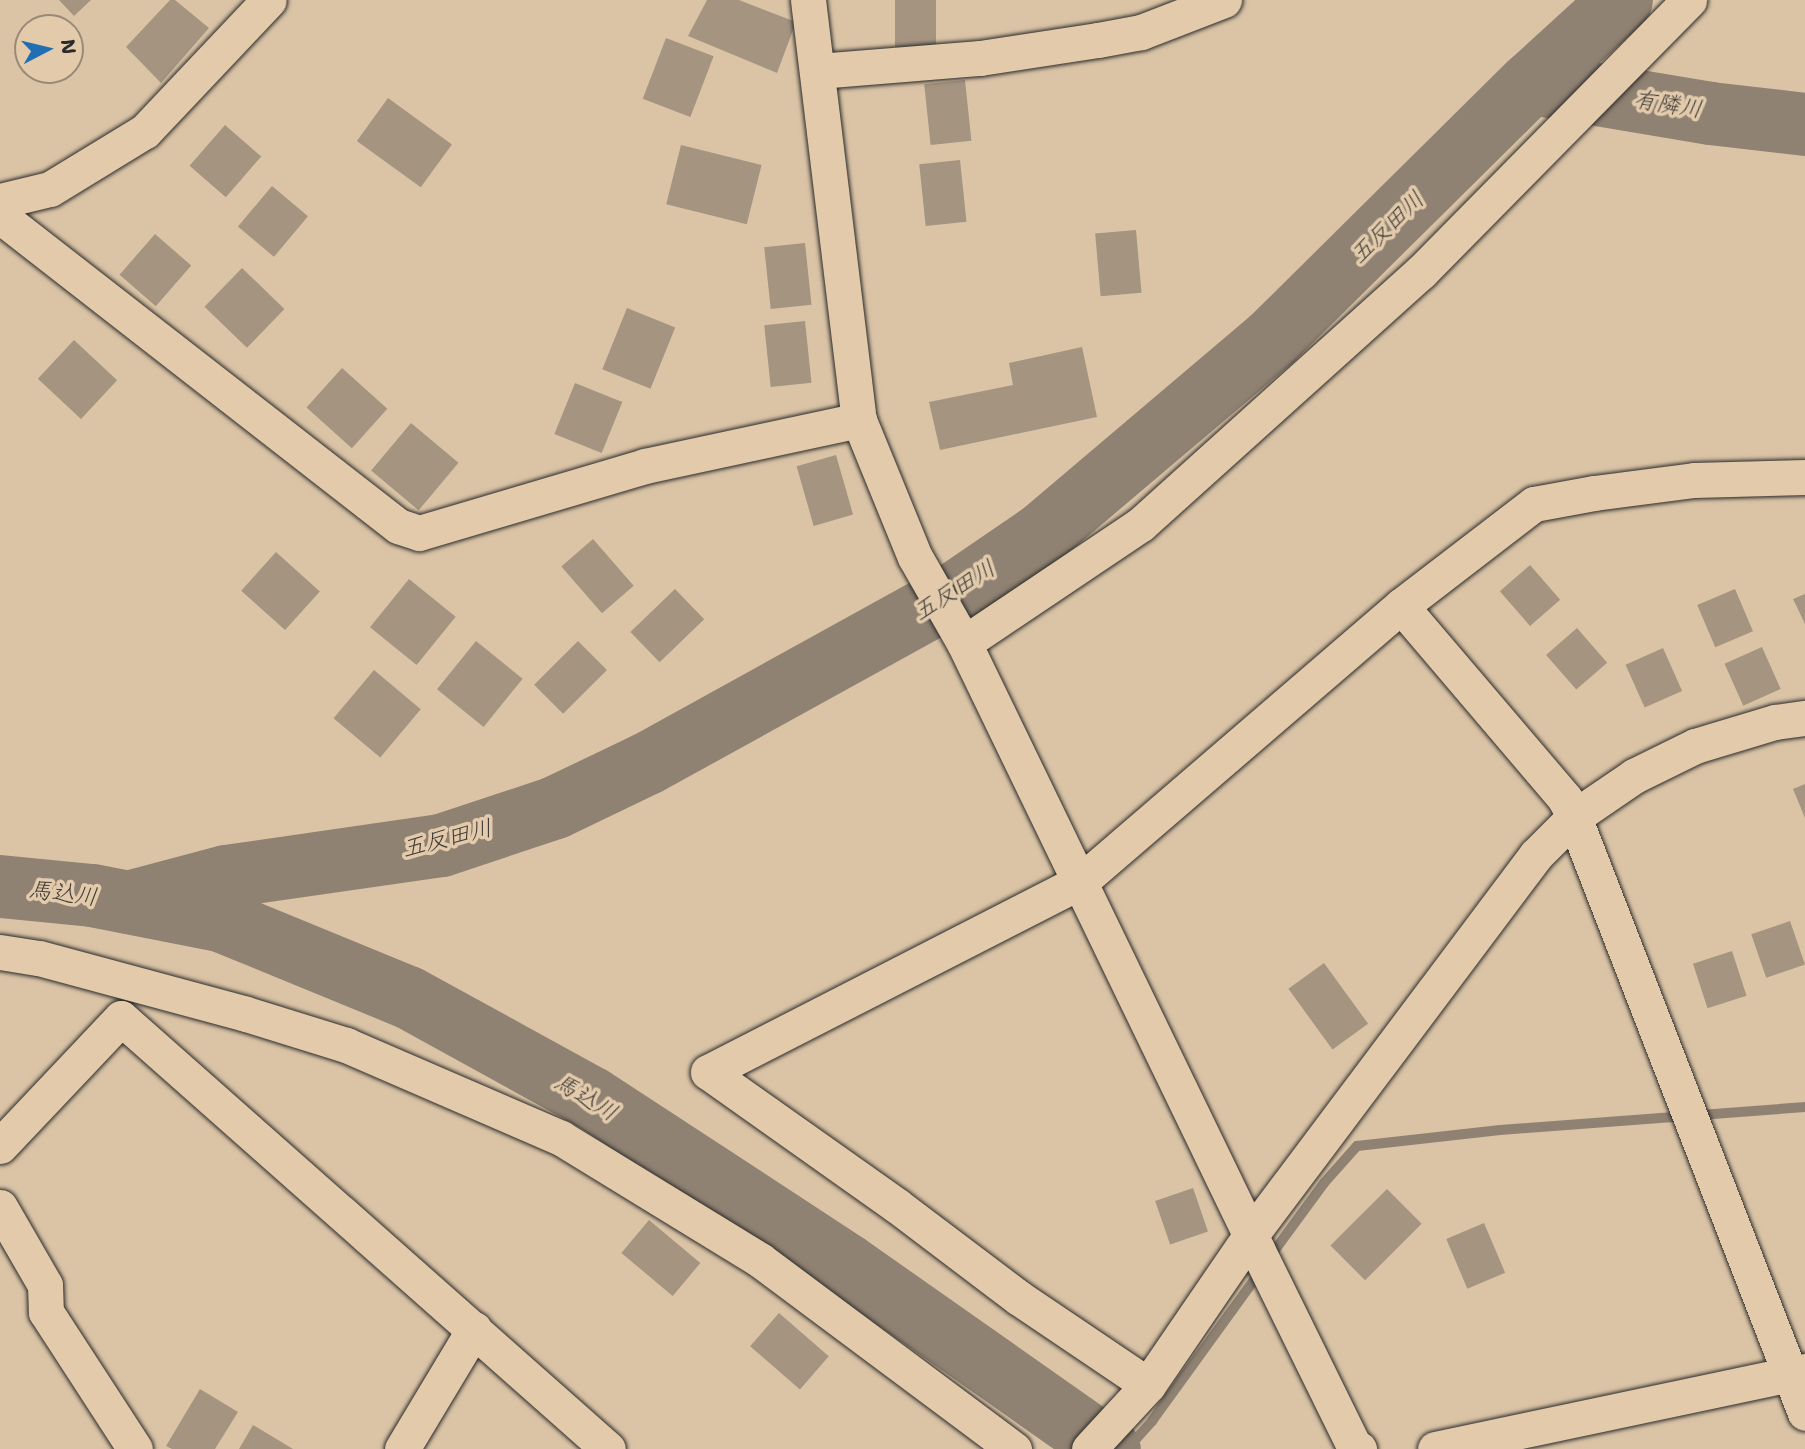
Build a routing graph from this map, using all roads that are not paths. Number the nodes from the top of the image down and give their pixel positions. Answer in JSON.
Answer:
{"nodes":[{"id":1,"x":268,"y":0,"type":"edge"},
{"id":2,"x":808,"y":0,"type":"edge"},
{"id":3,"x":1224,"y":0,"type":"edge"},
{"id":4,"x":1689,"y":0,"type":"edge"},
{"id":5,"x":818,"y":71,"type":"junction"},
{"id":6,"x":0,"y":201,"type":"edge"},
{"id":7,"x":0,"y":216,"type":"edge"},
{"id":8,"x":859,"y":420,"type":"junction"},
{"id":9,"x":1805,"y":477,"type":"edge"},
{"id":10,"x":1401,"y":606,"type":"junction"},
{"id":11,"x":964,"y":643,"type":"junction"},
{"id":12,"x":1805,"y":718,"type":"edge"},
{"id":13,"x":1574,"y":817,"type":"junction"},
{"id":14,"x":1080,"y":882,"type":"junction"},
{"id":15,"x":0,"y":952,"type":"edge"},
{"id":16,"x":0,"y":1146,"type":"edge"},
{"id":17,"x":0,"y":1208,"type":"edge"},
{"id":18,"x":1254,"y":1244,"type":"junction"},
{"id":19,"x":474,"y":1329,"type":"junction"},
{"id":20,"x":1798,"y":1372,"type":"edge"},
{"id":21,"x":1148,"y":1385,"type":"junction"},
{"id":22,"x":1805,"y":1413,"type":"edge"},
{"id":23,"x":135,"y":1449,"type":"edge"},
{"id":24,"x":402,"y":1449,"type":"edge"},
{"id":25,"x":608,"y":1449,"type":"edge"},
{"id":26,"x":1014,"y":1449,"type":"edge"},
{"id":27,"x":1089,"y":1449,"type":"edge"},
{"id":28,"x":1359,"y":1449,"type":"edge"},
{"id":29,"x":1435,"y":1449,"type":"edge"}],
"edges":[{"from":1,"to":6,"type":"street"},
{"from":2,"to":5,"type":"street"},
{"from":3,"to":5,"type":"street"},
{"from":4,"to":11,"type":"street"},
{"from":5,"to":8,"type":"street"},
{"from":7,"to":8,"type":"street"},
{"from":8,"to":11,"type":"street"},
{"from":9,"to":10,"type":"street"},
{"from":10,"to":13,"type":"street"},
{"from":10,"to":14,"type":"street"},
{"from":11,"to":14,"type":"street"},
{"from":12,"to":13,"type":"street"},
{"from":13,"to":18,"type":"street"},
{"from":13,"to":20,"type":"street"},
{"from":14,"to":18,"type":"street"},
{"from":14,"to":21,"type":"street"},
{"from":15,"to":26,"type":"street"},
{"from":16,"to":19,"type":"street"},
{"from":17,"to":23,"type":"street"},
{"from":18,"to":21,"type":"street"},
{"from":18,"to":28,"type":"street"},
{"from":19,"to":24,"type":"street"},
{"from":19,"to":25,"type":"street"},
{"from":20,"to":22,"type":"street"},
{"from":20,"to":29,"type":"street"},
{"from":21,"to":27,"type":"street"}]}
